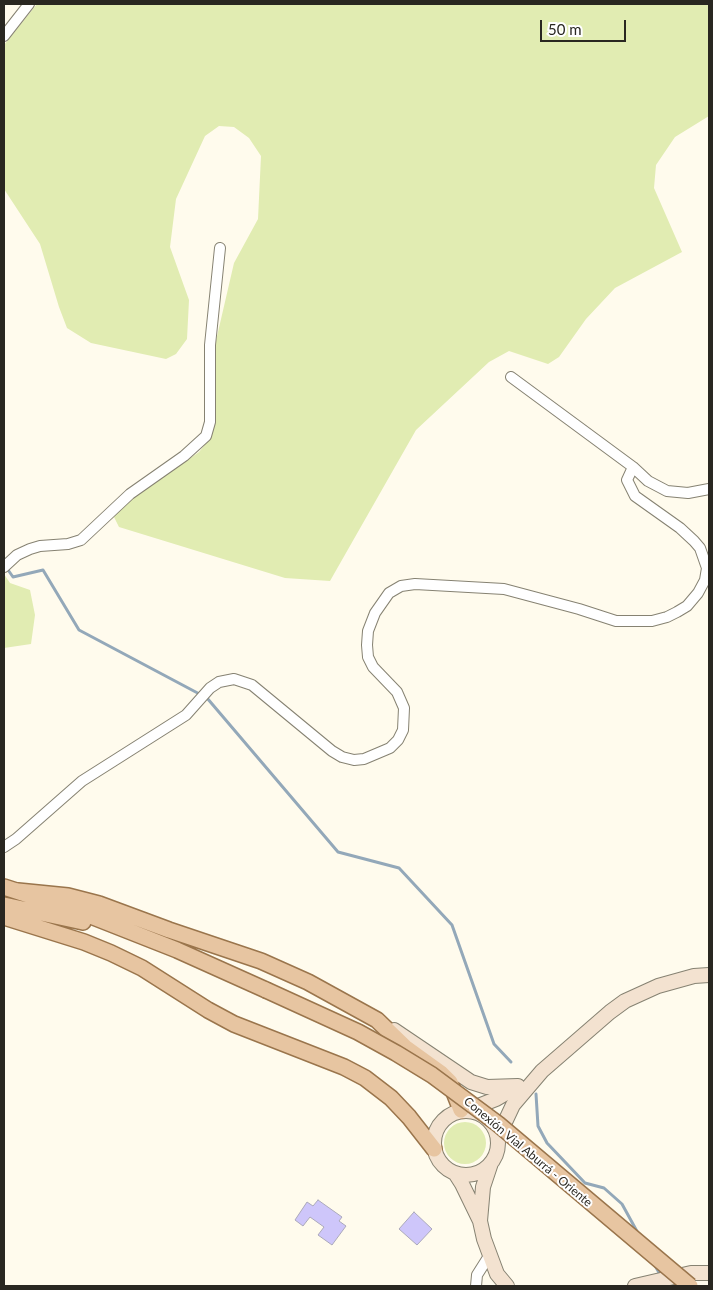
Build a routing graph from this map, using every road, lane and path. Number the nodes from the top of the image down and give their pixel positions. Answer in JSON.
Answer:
{"nodes":[{"id":1,"x":29,"y":4,"type":"edge"},
{"id":2,"x":4,"y":36,"type":"edge"},
{"id":3,"x":220,"y":248,"type":"dead end"},
{"id":4,"x":511,"y":377,"type":"dead end"},
{"id":5,"x":633,"y":467,"type":"junction"},
{"id":6,"x":709,"y":490,"type":"edge"},
{"id":7,"x":4,"y":567,"type":"edge"},
{"id":8,"x":4,"y":847,"type":"edge"},
{"id":9,"x":11,"y":889,"type":"edge"},
{"id":10,"x":4,"y":905,"type":"edge"},
{"id":11,"x":4,"y":917,"type":"edge"},
{"id":12,"x":137,"y":935,"type":"junction"},
{"id":13,"x":709,"y":975,"type":"edge"},
{"id":14,"x":377,"y":1020,"type":"junction"},
{"id":15,"x":542,"y":1071,"type":"junction"},
{"id":16,"x":518,"y":1086,"type":"junction"},
{"id":17,"x":464,"y":1110,"type":"junction"},
{"id":18,"x":498,"y":1137,"type":"junction"},
{"id":19,"x":434,"y":1149,"type":"junction"},
{"id":20,"x":492,"y":1162,"type":"junction"},
{"id":21,"x":455,"y":1173,"type":"junction"},
{"id":22,"x":480,"y":1221,"type":"junction"},
{"id":23,"x":489,"y":1256,"type":"junction"},
{"id":24,"x":709,"y":1272,"type":"edge"},
{"id":25,"x":691,"y":1279,"type":"edge"},
{"id":26,"x":476,"y":1286,"type":"edge"},
{"id":27,"x":507,"y":1286,"type":"edge"},
{"id":28,"x":635,"y":1286,"type":"edge"}],
"edges":[{"from":1,"to":2,"type":"street"},
{"from":3,"to":7,"type":"street"},
{"from":4,"to":5,"type":"street"},
{"from":5,"to":6,"type":"street"},
{"from":5,"to":8,"type":"street"},
{"from":9,"to":12,"type":"main road"},
{"from":9,"to":14,"type":"main road"},
{"from":10,"to":12,"type":"main road"},
{"from":11,"to":19,"type":"main road"},
{"from":12,"to":25,"type":"main road","name":"Conexión Vial Aburrá - Oriente","bridge":true},
{"from":13,"to":15,"type":"main road"},
{"from":14,"to":16,"type":"main road"},
{"from":14,"to":17,"type":"main road"},
{"from":15,"to":16,"type":"main road"},
{"from":15,"to":18,"type":"main road"},
{"from":16,"to":17,"type":"main road"},
{"from":17,"to":18,"type":"main road"},
{"from":17,"to":19,"type":"main road"},
{"from":18,"to":20,"type":"main road"},
{"from":19,"to":21,"type":"main road"},
{"from":20,"to":21,"type":"main road"},
{"from":20,"to":22,"type":"main road"},
{"from":21,"to":22,"type":"main road"},
{"from":22,"to":23,"type":"main road"},
{"from":23,"to":26,"type":"street"},
{"from":23,"to":27,"type":"main road"},
{"from":24,"to":25,"type":"main road"},
{"from":25,"to":28,"type":"main road"}]}
